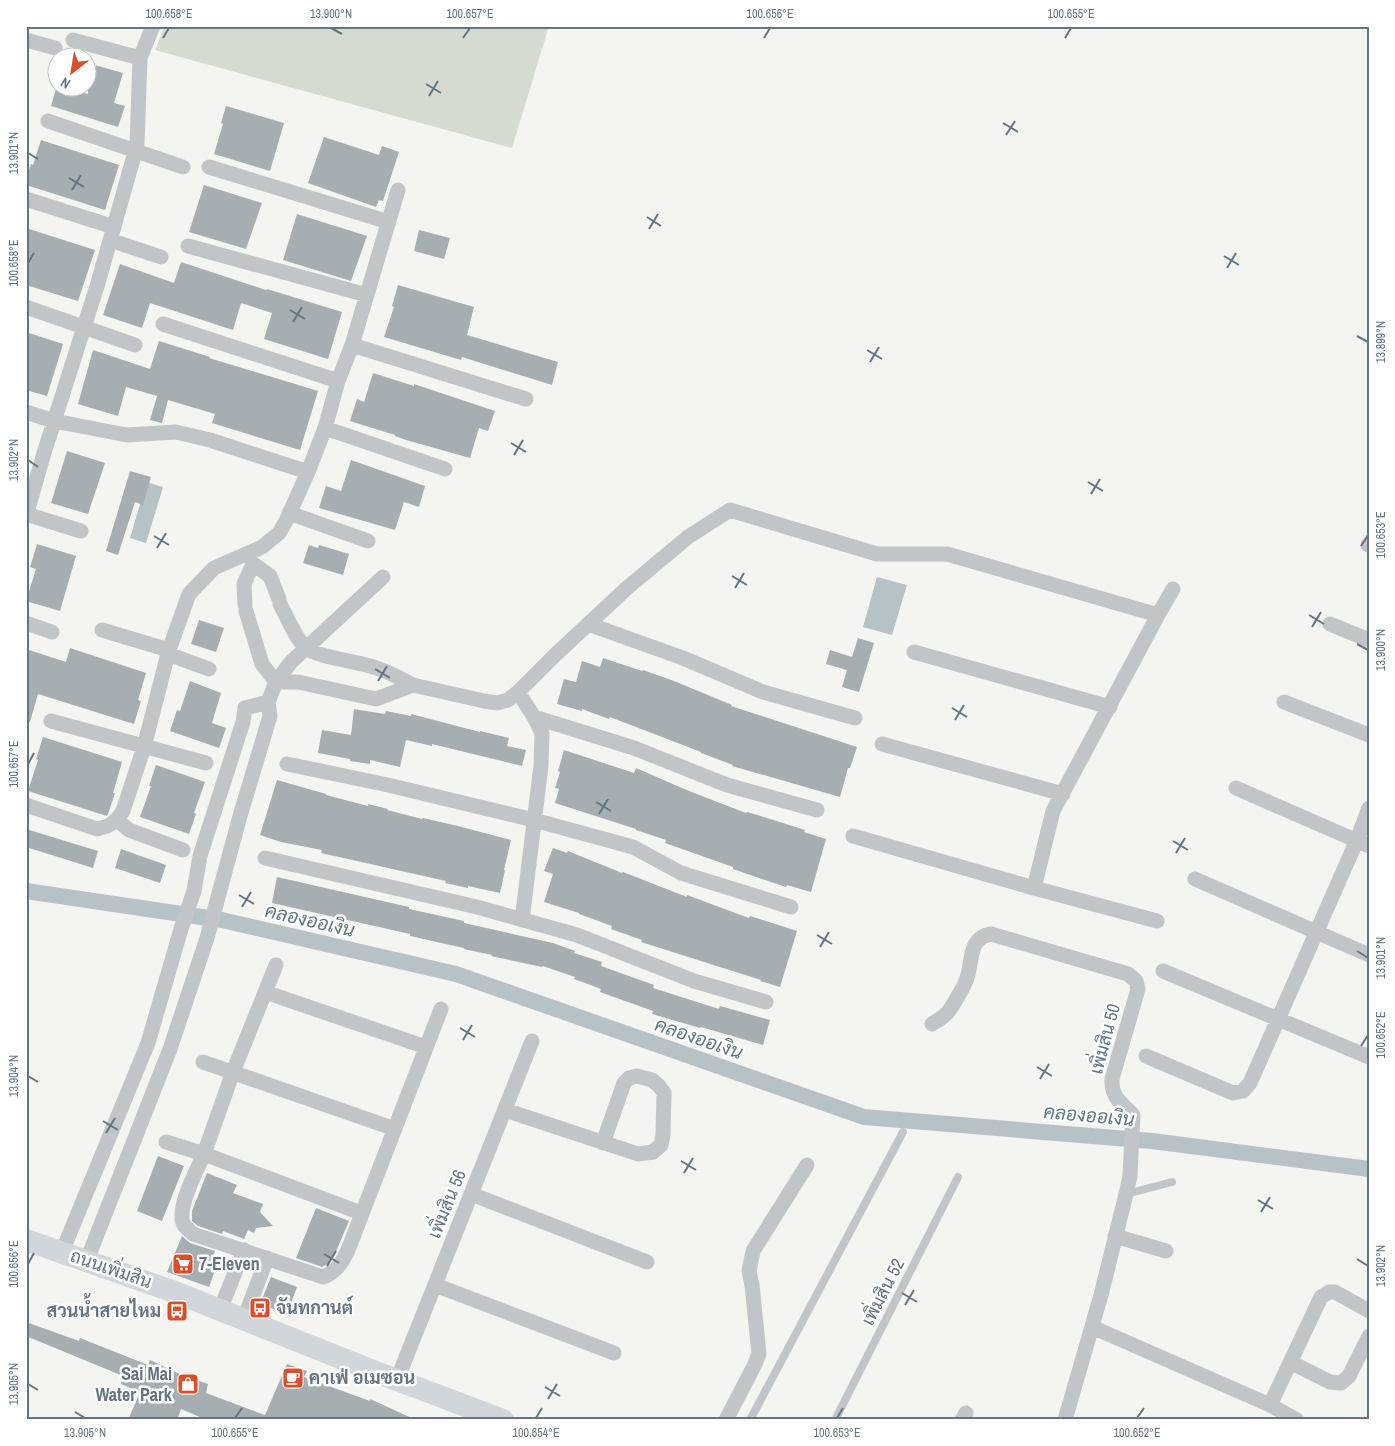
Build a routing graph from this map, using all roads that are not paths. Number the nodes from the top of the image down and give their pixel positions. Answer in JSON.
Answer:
{"nodes":[{"id":1,"x":153,"y":26,"type":"edge"},
{"id":2,"x":26,"y":40,"type":"edge"},
{"id":3,"x":73,"y":40,"type":"dead end"},
{"id":4,"x":55,"y":48,"type":"dead end"},
{"id":5,"x":140,"y":58,"type":"junction"},
{"id":6,"x":48,"y":121,"type":"dead end"},
{"id":7,"x":135,"y":152,"type":"junction"},
{"id":8,"x":182,"y":167,"type":"dead end"},
{"id":9,"x":209,"y":167,"type":"dead end"},
{"id":10,"x":398,"y":190,"type":"dead end"},
{"id":11,"x":26,"y":199,"type":"edge"},
{"id":12,"x":390,"y":222,"type":"junction"},
{"id":13,"x":112,"y":233,"type":"junction"},
{"id":14,"x":188,"y":246,"type":"dead end"},
{"id":15,"x":161,"y":257,"type":"dead end"},
{"id":16,"x":367,"y":295,"type":"junction"},
{"id":17,"x":26,"y":307,"type":"edge"},
{"id":18,"x":163,"y":324,"type":"dead end"},
{"id":19,"x":84,"y":327,"type":"junction"},
{"id":20,"x":352,"y":344,"type":"junction"},
{"id":21,"x":135,"y":345,"type":"dead end"},
{"id":22,"x":338,"y":381,"type":"junction"},
{"id":23,"x":526,"y":399,"type":"dead end"},
{"id":24,"x":26,"y":412,"type":"edge"},
{"id":25,"x":54,"y":421,"type":"junction"},
{"id":26,"x":324,"y":428,"type":"junction"},
{"id":27,"x":445,"y":469,"type":"dead end"},
{"id":28,"x":308,"y":472,"type":"junction"},
{"id":29,"x":289,"y":513,"type":"junction"},
{"id":30,"x":26,"y":515,"type":"edge"},
{"id":31,"x":81,"y":531,"type":"dead end"},
{"id":32,"x":368,"y":542,"type":"dead end"},
{"id":33,"x":250,"y":559,"type":"junction"},
{"id":34,"x":383,"y":577,"type":"dead end"},
{"id":35,"x":1173,"y":589,"type":"dead end"},
{"id":36,"x":1158,"y":614,"type":"junction"},
{"id":37,"x":26,"y":623,"type":"edge"},
{"id":38,"x":588,"y":624,"type":"junction"},
{"id":39,"x":1330,"y":624,"type":"dead end"},
{"id":40,"x":102,"y":630,"type":"dead end"},
{"id":41,"x":52,"y":632,"type":"dead end"},
{"id":42,"x":1369,"y":640,"type":"edge"},
{"id":43,"x":306,"y":649,"type":"junction"},
{"id":44,"x":169,"y":652,"type":"junction"},
{"id":45,"x":914,"y":652,"type":"dead end"},
{"id":46,"x":209,"y":669,"type":"dead end"},
{"id":47,"x":276,"y":682,"type":"junction"},
{"id":48,"x":413,"y":685,"type":"junction"},
{"id":49,"x":518,"y":692,"type":"junction"},
{"id":50,"x":268,"y":702,"type":"junction"},
{"id":51,"x":1284,"y":702,"type":"dead end"},
{"id":52,"x":1110,"y":706,"type":"junction"},
{"id":53,"x":534,"y":717,"type":"junction"},
{"id":54,"x":855,"y":718,"type":"dead end"},
{"id":55,"x":51,"y":721,"type":"dead end"},
{"id":56,"x":1369,"y":735,"type":"edge"},
{"id":57,"x":882,"y":744,"type":"dead end"},
{"id":58,"x":144,"y":747,"type":"junction"},
{"id":59,"x":206,"y":763,"type":"dead end"},
{"id":60,"x":287,"y":764,"type":"dead end"},
{"id":61,"x":1236,"y":788,"type":"dead end"},
{"id":62,"x":1063,"y":794,"type":"junction"},
{"id":63,"x":26,"y":805,"type":"edge"},
{"id":64,"x":1369,"y":808,"type":"edge"},
{"id":65,"x":818,"y":810,"type":"dead end"},
{"id":66,"x":117,"y":820,"type":"junction"},
{"id":67,"x":534,"y":820,"type":"junction"},
{"id":68,"x":853,"y":836,"type":"dead end"},
{"id":69,"x":1363,"y":843,"type":"edge"},
{"id":70,"x":183,"y":850,"type":"dead end"},
{"id":71,"x":266,"y":858,"type":"dead end"},
{"id":72,"x":1195,"y":879,"type":"dead end"},
{"id":73,"x":1034,"y":888,"type":"junction"},
{"id":74,"x":791,"y":907,"type":"dead end"},
{"id":75,"x":522,"y":920,"type":"junction"},
{"id":76,"x":1157,"y":920,"type":"dead end"},
{"id":77,"x":1317,"y":932,"type":"junction"},
{"id":78,"x":1369,"y":955,"type":"edge"},
{"id":79,"x":276,"y":965,"type":"dead end"},
{"id":80,"x":1163,"y":971,"type":"dead end"},
{"id":81,"x":265,"y":992,"type":"junction"},
{"id":82,"x":766,"y":1002,"type":"dead end"},
{"id":83,"x":441,"y":1009,"type":"dead end"},
{"id":84,"x":1278,"y":1019,"type":"junction"},
{"id":85,"x":932,"y":1024,"type":"dead end"},
{"id":86,"x":532,"y":1041,"type":"dead end"},
{"id":87,"x":426,"y":1047,"type":"junction"},
{"id":88,"x":1146,"y":1056,"type":"dead end"},
{"id":89,"x":1369,"y":1057,"type":"edge"},
{"id":90,"x":203,"y":1062,"type":"dead end"},
{"id":91,"x":234,"y":1072,"type":"junction"},
{"id":92,"x":504,"y":1110,"type":"junction"},
{"id":93,"x":394,"y":1128,"type":"junction"},
{"id":94,"x":903,"y":1132,"type":"dead end"},
{"id":95,"x":166,"y":1142,"type":"dead end"},
{"id":96,"x":603,"y":1143,"type":"junction"},
{"id":97,"x":204,"y":1154,"type":"junction"},
{"id":98,"x":807,"y":1165,"type":"dead end"},
{"id":99,"x":958,"y":1177,"type":"dead end"},
{"id":100,"x":1172,"y":1182,"type":"dead end"},
{"id":101,"x":471,"y":1194,"type":"junction"},
{"id":102,"x":1126,"y":1194,"type":"junction"},
{"id":103,"x":361,"y":1213,"type":"junction"},
{"id":104,"x":1115,"y":1236,"type":"junction"},
{"id":105,"x":26,"y":1240,"type":"edge"},
{"id":106,"x":244,"y":1250,"type":"junction"},
{"id":107,"x":1166,"y":1251,"type":"dead end"},
{"id":108,"x":62,"y":1252,"type":"junction"},
{"id":109,"x":267,"y":1258,"type":"junction"},
{"id":110,"x":87,"y":1260,"type":"junction"},
{"id":111,"x":647,"y":1262,"type":"dead end"},
{"id":112,"x":435,"y":1285,"type":"junction"},
{"id":113,"x":220,"y":1310,"type":"junction"},
{"id":114,"x":1369,"y":1311,"type":"edge"},
{"id":115,"x":244,"y":1319,"type":"junction"},
{"id":116,"x":1092,"y":1328,"type":"junction"},
{"id":117,"x":1369,"y":1336,"type":"edge"},
{"id":118,"x":614,"y":1353,"type":"dead end"},
{"id":119,"x":1290,"y":1362,"type":"junction"},
{"id":120,"x":396,"y":1380,"type":"junction"},
{"id":121,"x":1270,"y":1405,"type":"junction"},
{"id":122,"x":503,"y":1420,"type":"edge"},
{"id":123,"x":726,"y":1420,"type":"edge"},
{"id":124,"x":750,"y":1420,"type":"edge"},
{"id":125,"x":835,"y":1420,"type":"edge"},
{"id":126,"x":1065,"y":1420,"type":"edge"},
{"id":127,"x":1296,"y":1420,"type":"edge"}],
"edges":[{"from":1,"to":5,"type":"street"},
{"from":2,"to":4,"type":"street"},
{"from":3,"to":5,"type":"street"},
{"from":5,"to":7,"type":"street"},
{"from":6,"to":7,"type":"street"},
{"from":7,"to":8,"type":"street"},
{"from":7,"to":13,"type":"street"},
{"from":9,"to":12,"type":"street"},
{"from":10,"to":12,"type":"street"},
{"from":11,"to":13,"type":"street"},
{"from":12,"to":16,"type":"street"},
{"from":13,"to":15,"type":"street"},
{"from":13,"to":19,"type":"street"},
{"from":14,"to":16,"type":"street"},
{"from":16,"to":20,"type":"street"},
{"from":17,"to":19,"type":"street"},
{"from":18,"to":22,"type":"street"},
{"from":19,"to":21,"type":"street"},
{"from":19,"to":25,"type":"street"},
{"from":20,"to":22,"type":"street"},
{"from":20,"to":23,"type":"street"},
{"from":22,"to":26,"type":"street"},
{"from":24,"to":25,"type":"street"},
{"from":25,"to":28,"type":"street"},
{"from":25,"to":30,"type":"street"},
{"from":26,"to":27,"type":"street"},
{"from":26,"to":28,"type":"street"},
{"from":28,"to":29,"type":"street"},
{"from":29,"to":32,"type":"street"},
{"from":29,"to":33,"type":"street"},
{"from":30,"to":31,"type":"street"},
{"from":33,"to":43,"type":"street"},
{"from":33,"to":44,"type":"street"},
{"from":33,"to":47,"type":"street"},
{"from":34,"to":43,"type":"street"},
{"from":35,"to":36,"type":"street"},
{"from":36,"to":38,"type":"street"},
{"from":36,"to":52,"type":"street"},
{"from":37,"to":41,"type":"street"},
{"from":38,"to":49,"type":"street"},
{"from":38,"to":54,"type":"street"},
{"from":39,"to":42,"type":"street"},
{"from":40,"to":44,"type":"street"},
{"from":43,"to":47,"type":"street"},
{"from":43,"to":48,"type":"street"},
{"from":44,"to":46,"type":"street"},
{"from":44,"to":58,"type":"street"},
{"from":45,"to":52,"type":"street"},
{"from":47,"to":48,"type":"street"},
{"from":47,"to":50,"type":"street"},
{"from":48,"to":49,"type":"street"},
{"from":49,"to":53,"type":"street"},
{"from":50,"to":108,"type":"street"},
{"from":50,"to":110,"type":"street"},
{"from":51,"to":56,"type":"street"},
{"from":52,"to":62,"type":"street"},
{"from":53,"to":65,"type":"street"},
{"from":53,"to":67,"type":"street"},
{"from":55,"to":58,"type":"street"},
{"from":57,"to":62,"type":"street"},
{"from":58,"to":59,"type":"street"},
{"from":58,"to":66,"type":"street"},
{"from":60,"to":67,"type":"street"},
{"from":61,"to":69,"type":"street"},
{"from":62,"to":73,"type":"street"},
{"from":63,"to":66,"type":"street"},
{"from":64,"to":69,"type":"street"},
{"from":66,"to":70,"type":"street"},
{"from":67,"to":74,"type":"street"},
{"from":67,"to":75,"type":"street"},
{"from":68,"to":73,"type":"street"},
{"from":69,"to":77,"type":"street"},
{"from":71,"to":75,"type":"street"},
{"from":72,"to":77,"type":"street"},
{"from":73,"to":76,"type":"street"},
{"from":75,"to":82,"type":"street"},
{"from":77,"to":78,"type":"street"},
{"from":77,"to":84,"type":"street"},
{"from":79,"to":81,"type":"street"},
{"from":80,"to":84,"type":"street"},
{"from":81,"to":87,"type":"street"},
{"from":81,"to":91,"type":"street"},
{"from":83,"to":87,"type":"street"},
{"from":84,"to":88,"type":"street"},
{"from":84,"to":89,"type":"street"},
{"from":85,"to":102,"type":"street","name":"เพิ่มสิน 50"},
{"from":86,"to":92,"type":"street","name":"เพิ่มสิน 56"},
{"from":87,"to":93,"type":"street"},
{"from":90,"to":91,"type":"street"},
{"from":91,"to":93,"type":"street"},
{"from":91,"to":97,"type":"street"},
{"from":92,"to":96,"type":"street"},
{"from":92,"to":101,"type":"street","name":"เพิ่มสิน 56"},
{"from":93,"to":103,"type":"street"},
{"from":94,"to":124,"type":"lane"},
{"from":95,"to":97,"type":"street"},
{"from":96,"to":96,"type":"street"},
{"from":97,"to":103,"type":"street"},
{"from":97,"to":106,"type":"street"},
{"from":98,"to":123,"type":"street"},
{"from":99,"to":125,"type":"lane","name":"เพิ่มสิน 52"},
{"from":100,"to":102,"type":"lane"},
{"from":101,"to":111,"type":"street"},
{"from":101,"to":112,"type":"street","name":"เพิ่มสิน 56"},
{"from":102,"to":104,"type":"street","name":"เพิ่มสิน 50"},
{"from":103,"to":109,"type":"street"},
{"from":104,"to":107,"type":"street"},
{"from":104,"to":116,"type":"street","name":"เพิ่มสิน 50"},
{"from":105,"to":108,"type":"street","name":"ถนนเพิ่มสิน"},
{"from":106,"to":109,"type":"street"},
{"from":106,"to":113,"type":"street"},
{"from":108,"to":110,"type":"street","name":"ถนนเพิ่มสิน"},
{"from":109,"to":115,"type":"street"},
{"from":110,"to":113,"type":"street","name":"ถนนเพิ่มสิน"},
{"from":112,"to":118,"type":"street"},
{"from":112,"to":120,"type":"street","name":"เพิ่มสิน 56"},
{"from":113,"to":115,"type":"street","name":"ถนนเพิ่มสิน"},
{"from":114,"to":119,"type":"street"},
{"from":115,"to":120,"type":"street","name":"ถนนเพิ่มสิน"},
{"from":116,"to":121,"type":"street"},
{"from":116,"to":126,"type":"street","name":"เพิ่มสิน 50"},
{"from":117,"to":119,"type":"street"},
{"from":119,"to":121,"type":"street"},
{"from":120,"to":122,"type":"street","name":"ถนนเพิ่มสิน"},
{"from":121,"to":127,"type":"street"}]}
